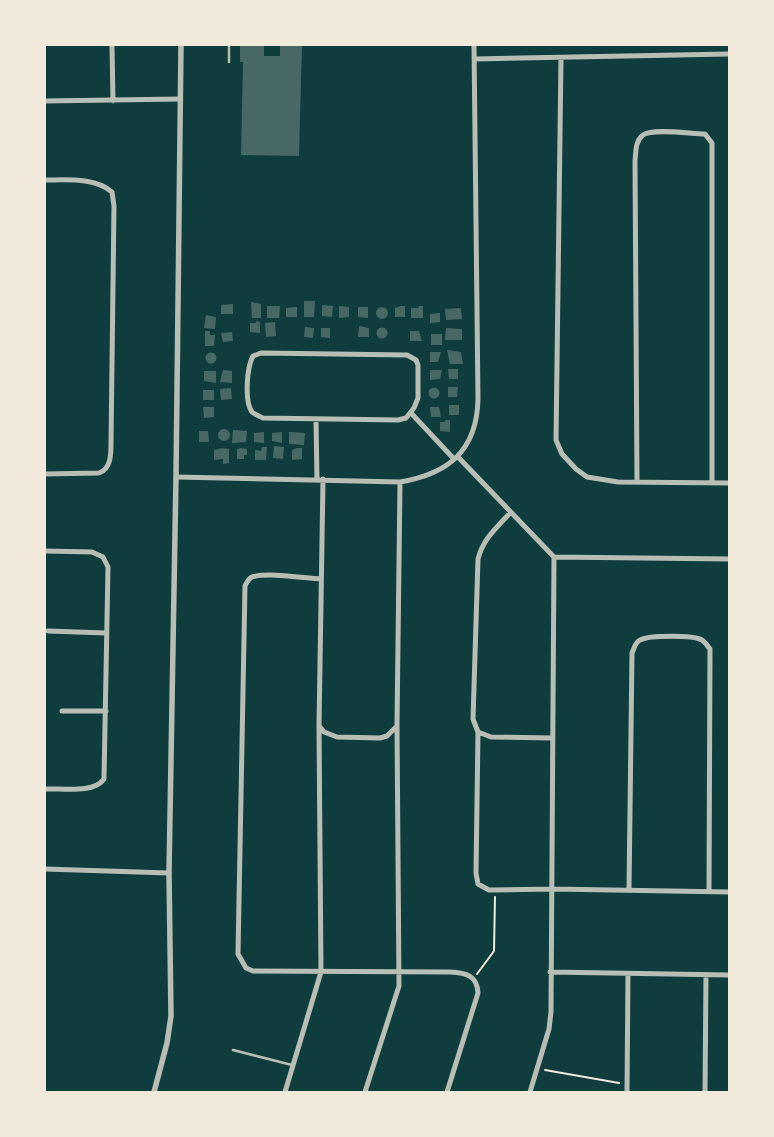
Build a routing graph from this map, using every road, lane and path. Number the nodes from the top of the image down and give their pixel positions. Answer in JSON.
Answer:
{"nodes":[{"id":1,"x":112,"y":45,"type":"edge"},
{"id":2,"x":180,"y":45,"type":"edge"},
{"id":3,"x":229,"y":45,"type":"edge"},
{"id":4,"x":474,"y":45,"type":"edge"},
{"id":5,"x":729,"y":54,"type":"edge"},
{"id":6,"x":561,"y":58,"type":"junction"},
{"id":7,"x":474,"y":59,"type":"junction"},
{"id":8,"x":229,"y":62,"type":"dead end"},
{"id":9,"x":180,"y":99,"type":"junction"},
{"id":10,"x":113,"y":100,"type":"junction"},
{"id":11,"x":45,"y":101,"type":"edge"},
{"id":12,"x":45,"y":180,"type":"edge"},
{"id":13,"x":411,"y":413,"type":"junction"},
{"id":14,"x":316,"y":420,"type":"junction"},
{"id":15,"x":456,"y":458,"type":"junction"},
{"id":16,"x":45,"y":474,"type":"edge"},
{"id":17,"x":176,"y":477,"type":"junction"},
{"id":18,"x":317,"y":479,"type":"junction"},
{"id":19,"x":323,"y":479,"type":"junction"},
{"id":20,"x":400,"y":482,"type":"junction"},
{"id":21,"x":637,"y":482,"type":"junction"},
{"id":22,"x":712,"y":482,"type":"junction"},
{"id":23,"x":729,"y":483,"type":"edge"},
{"id":24,"x":510,"y":513,"type":"junction"},
{"id":25,"x":45,"y":551,"type":"edge"},
{"id":26,"x":554,"y":557,"type":"junction"},
{"id":27,"x":729,"y":559,"type":"edge"},
{"id":28,"x":321,"y":579,"type":"junction"},
{"id":29,"x":48,"y":632,"type":"dead end"},
{"id":30,"x":106,"y":633,"type":"junction"},
{"id":31,"x":62,"y":711,"type":"dead end"},
{"id":32,"x":106,"y":711,"type":"junction"},
{"id":33,"x":397,"y":725,"type":"junction"},
{"id":34,"x":319,"y":726,"type":"junction"},
{"id":35,"x":478,"y":732,"type":"junction"},
{"id":36,"x":552,"y":738,"type":"junction"},
{"id":37,"x":45,"y":789,"type":"edge"},
{"id":38,"x":45,"y":869,"type":"edge"},
{"id":39,"x":169,"y":873,"type":"junction"},
{"id":40,"x":553,"y":889,"type":"junction"},
{"id":41,"x":629,"y":890,"type":"junction"},
{"id":42,"x":495,"y":891,"type":"junction"},
{"id":43,"x":709,"y":892,"type":"junction"},
{"id":44,"x":729,"y":892,"type":"edge"},
{"id":45,"x":400,"y":971,"type":"junction"},
{"id":46,"x":321,"y":972,"type":"junction"},
{"id":47,"x":550,"y":972,"type":"junction"},
{"id":48,"x":628,"y":974,"type":"junction"},
{"id":49,"x":706,"y":975,"type":"junction"},
{"id":50,"x":729,"y":975,"type":"edge"},
{"id":51,"x":474,"y":978,"type":"junction"},
{"id":52,"x":233,"y":1050,"type":"dead end"},
{"id":53,"x":294,"y":1065,"type":"junction"},
{"id":54,"x":538,"y":1068,"type":"junction"},
{"id":55,"x":628,"y":1085,"type":"junction"},
{"id":56,"x":154,"y":1092,"type":"edge"},
{"id":57,"x":285,"y":1092,"type":"edge"},
{"id":58,"x":365,"y":1092,"type":"edge"},
{"id":59,"x":447,"y":1092,"type":"edge"},
{"id":60,"x":530,"y":1092,"type":"edge"},
{"id":61,"x":627,"y":1092,"type":"edge"},
{"id":62,"x":705,"y":1092,"type":"edge"}],
"edges":[{"from":1,"to":10,"type":"street"},
{"from":2,"to":9,"type":"street"},
{"from":3,"to":8,"type":"lane"},
{"from":4,"to":7,"type":"street"},
{"from":5,"to":6,"type":"street"},
{"from":6,"to":7,"type":"street"},
{"from":6,"to":21,"type":"street"},
{"from":7,"to":15,"type":"street"},
{"from":9,"to":10,"type":"street"},
{"from":9,"to":17,"type":"street"},
{"from":10,"to":11,"type":"street"},
{"from":12,"to":16,"type":"street"},
{"from":13,"to":14,"type":"street"},
{"from":13,"to":14,"type":"street"},
{"from":13,"to":15,"type":"street"},
{"from":14,"to":18,"type":"street"},
{"from":15,"to":20,"type":"street"},
{"from":15,"to":24,"type":"street"},
{"from":17,"to":18,"type":"street"},
{"from":17,"to":39,"type":"street"},
{"from":18,"to":19,"type":"street"},
{"from":19,"to":20,"type":"street"},
{"from":19,"to":28,"type":"street"},
{"from":20,"to":33,"type":"street"},
{"from":21,"to":22,"type":"street"},
{"from":21,"to":22,"type":"street"},
{"from":22,"to":23,"type":"street"},
{"from":24,"to":26,"type":"street"},
{"from":24,"to":35,"type":"street"},
{"from":25,"to":30,"type":"street"},
{"from":26,"to":27,"type":"street"},
{"from":26,"to":36,"type":"street"},
{"from":28,"to":34,"type":"street"},
{"from":28,"to":46,"type":"street"},
{"from":29,"to":30,"type":"street"},
{"from":30,"to":32,"type":"street"},
{"from":31,"to":32,"type":"street"},
{"from":32,"to":37,"type":"street"},
{"from":33,"to":34,"type":"street"},
{"from":33,"to":45,"type":"street"},
{"from":34,"to":46,"type":"street"},
{"from":35,"to":36,"type":"street"},
{"from":35,"to":42,"type":"street"},
{"from":36,"to":40,"type":"street"},
{"from":38,"to":39,"type":"street"},
{"from":39,"to":56,"type":"street"},
{"from":40,"to":41,"type":"street"},
{"from":40,"to":42,"type":"street"},
{"from":40,"to":47,"type":"street"},
{"from":41,"to":43,"type":"street"},
{"from":41,"to":43,"type":"street"},
{"from":42,"to":51,"type":"path"},
{"from":43,"to":44,"type":"street"},
{"from":45,"to":46,"type":"street"},
{"from":45,"to":51,"type":"street"},
{"from":45,"to":58,"type":"street"},
{"from":46,"to":53,"type":"street"},
{"from":47,"to":48,"type":"street"},
{"from":47,"to":54,"type":"street"},
{"from":48,"to":49,"type":"street"},
{"from":48,"to":55,"type":"street"},
{"from":49,"to":50,"type":"street"},
{"from":49,"to":62,"type":"street"},
{"from":51,"to":59,"type":"street"},
{"from":52,"to":53,"type":"lane"},
{"from":53,"to":57,"type":"street"},
{"from":54,"to":55,"type":"path"},
{"from":54,"to":60,"type":"street"},
{"from":55,"to":61,"type":"street"}]}
